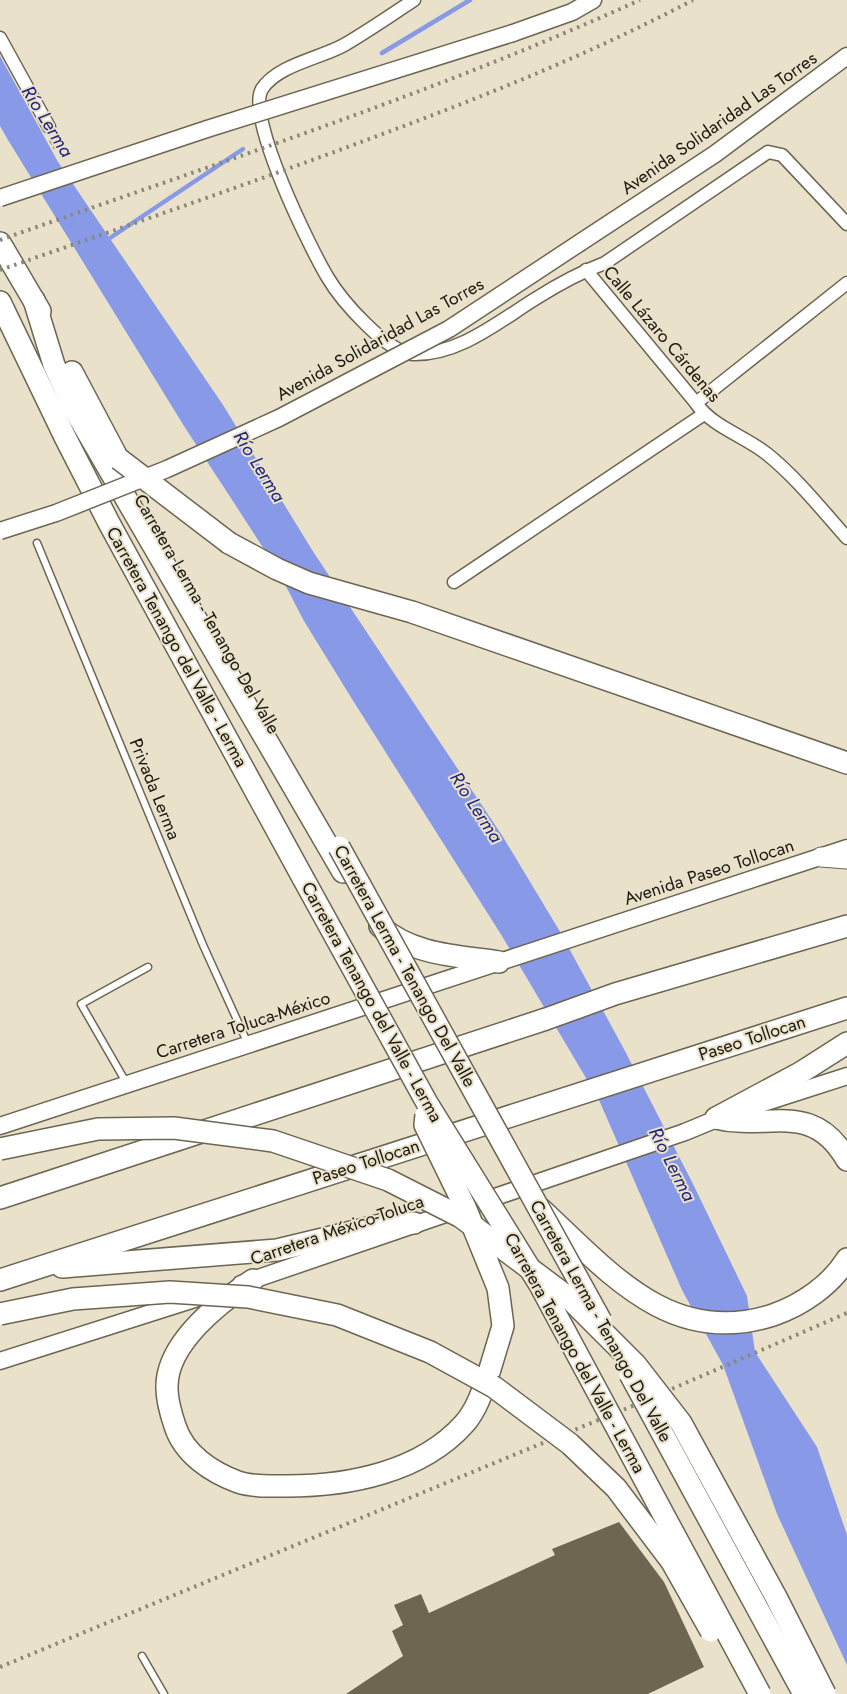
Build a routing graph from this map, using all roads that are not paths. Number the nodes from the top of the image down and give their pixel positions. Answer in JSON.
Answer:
{"nodes":[{"id":1,"x":414,"y":0,"type":"edge"},
{"id":2,"x":593,"y":0,"type":"edge"},
{"id":3,"x":0,"y":38,"type":"edge"},
{"id":4,"x":847,"y":56,"type":"edge"},
{"id":5,"x":49,"y":128,"type":"dead end"},
{"id":6,"x":0,"y":198,"type":"edge"},
{"id":7,"x":847,"y":224,"type":"edge"},
{"id":8,"x":0,"y":242,"type":"edge"},
{"id":9,"x":586,"y":270,"type":"junction"},
{"id":10,"x":847,"y":283,"type":"edge"},
{"id":11,"x":34,"y":300,"type":"junction"},
{"id":12,"x":0,"y":302,"type":"edge"},
{"id":13,"x":696,"y":403,"type":"junction"},
{"id":14,"x":704,"y":414,"type":"junction"},
{"id":15,"x":119,"y":459,"type":"junction"},
{"id":16,"x":0,"y":531,"type":"edge"},
{"id":17,"x":847,"y":538,"type":"edge"},
{"id":18,"x":37,"y":543,"type":"dead end"},
{"id":19,"x":454,"y":582,"type":"dead end"},
{"id":20,"x":847,"y":763,"type":"edge"},
{"id":21,"x":847,"y":848,"type":"edge"},
{"id":22,"x":820,"y":857,"type":"junction"},
{"id":23,"x":847,"y":859,"type":"edge"},
{"id":24,"x":847,"y":926,"type":"edge"},
{"id":25,"x":584,"y":934,"type":"joint"},
{"id":26,"x":504,"y":961,"type":"junction"},
{"id":27,"x":148,"y":967,"type":"dead end"},
{"id":28,"x":847,"y":1008,"type":"edge"},
{"id":29,"x":847,"y":1043,"type":"edge"},
{"id":30,"x":248,"y":1046,"type":"junction"},
{"id":31,"x":847,"y":1076,"type":"edge"},
{"id":32,"x":127,"y":1085,"type":"junction"},
{"id":33,"x":427,"y":1102,"type":"junction"},
{"id":34,"x":716,"y":1118,"type":"junction"},
{"id":35,"x":0,"y":1126,"type":"edge"},
{"id":36,"x":0,"y":1149,"type":"edge"},
{"id":37,"x":847,"y":1160,"type":"edge"},
{"id":38,"x":0,"y":1198,"type":"edge"},
{"id":39,"x":465,"y":1207,"type":"junction"},
{"id":40,"x":540,"y":1209,"type":"junction"},
{"id":41,"x":414,"y":1223,"type":"junction"},
{"id":42,"x":847,"y":1258,"type":"edge"},
{"id":43,"x":37,"y":1268,"type":"junction"},
{"id":44,"x":0,"y":1280,"type":"edge"},
{"id":45,"x":253,"y":1280,"type":"junction"},
{"id":46,"x":0,"y":1314,"type":"edge"},
{"id":47,"x":0,"y":1362,"type":"edge"},
{"id":48,"x":142,"y":1656,"type":"dead end"},
{"id":49,"x":164,"y":1694,"type":"edge"},
{"id":50,"x":745,"y":1694,"type":"edge"},
{"id":51,"x":760,"y":1694,"type":"edge"},
{"id":52,"x":804,"y":1694,"type":"edge"},
{"id":53,"x":825,"y":1694,"type":"edge"}],
"edges":[{"from":1,"to":9,"type":"street"},
{"from":2,"to":6,"type":"main road","bridge":true},
{"from":3,"to":5,"type":"street"},
{"from":4,"to":16,"type":"main road","name":"Avenida Solidaridad Las Torres","bridge":true},
{"from":7,"to":9,"type":"street"},
{"from":8,"to":11,"type":"highway","name":"Carretera Lerma - Tenango Del Valle"},
{"from":9,"to":13,"type":"street","name":"Calle Lázaro Cárdenas"},
{"from":10,"to":13,"type":"street"},
{"from":11,"to":15,"type":"highway","name":"Carretera Lerma - Tenango Del Valle"},
{"from":11,"to":26,"type":"highway"},
{"from":12,"to":33,"type":"highway","name":"Carretera Tenango del Valle - Lerma","bridge":true},
{"from":13,"to":14,"type":"street","name":"Calle Lázaro Cárdenas"},
{"from":14,"to":17,"type":"street","name":"Calle Lázaro Cárdenas"},
{"from":14,"to":19,"type":"street"},
{"from":15,"to":20,"type":"highway","bridge":true},
{"from":15,"to":40,"type":"highway","name":"Carretera Lerma - Tenango Del Valle","bridge":true},
{"from":18,"to":30,"type":"lane","name":"Privada Lerma"},
{"from":21,"to":22,"type":"main road","name":"Avenida Paseo Tollocan"},
{"from":22,"to":23,"type":"main road"},
{"from":22,"to":25,"type":"main road","name":"Avenida Paseo Tollocan"},
{"from":24,"to":38,"type":"highway"},
{"from":25,"to":26,"type":"main road","name":"Carretera Toluca-México"},
{"from":26,"to":30,"type":"main road","name":"Carretera Toluca-México"},
{"from":27,"to":32,"type":"lane"},
{"from":28,"to":43,"type":"highway","name":"Paseo Tollocan"},
{"from":29,"to":34,"type":"highway"},
{"from":30,"to":32,"type":"main road","name":"Carretera Toluca-México"},
{"from":31,"to":34,"type":"main road"},
{"from":32,"to":35,"type":"main road","name":"Carretera Toluca-México"},
{"from":33,"to":39,"type":"highway","bridge":true},
{"from":33,"to":51,"type":"highway","name":"Carretera Tenango del Valle - Lerma","bridge":true},
{"from":34,"to":37,"type":"highway"},
{"from":34,"to":39,"type":"main road","name":"Carretera México-Toluca","bridge":true},
{"from":36,"to":53,"type":"highway","bridge":true},
{"from":39,"to":41,"type":"main road","name":"Carretera México-Toluca","bridge":true},
{"from":39,"to":45,"type":"highway","bridge":true},
{"from":40,"to":42,"type":"highway"},
{"from":40,"to":52,"type":"highway","name":"Carretera Lerma - Tenango Del Valle","bridge":true},
{"from":41,"to":43,"type":"highway"},
{"from":41,"to":45,"type":"main road","name":"Carretera México-Toluca"},
{"from":43,"to":44,"type":"highway","name":"Paseo Tollocan"},
{"from":45,"to":47,"type":"main road","name":"Carretera México-Toluca"},
{"from":46,"to":50,"type":"highway","bridge":true},
{"from":48,"to":49,"type":"lane"}]}
